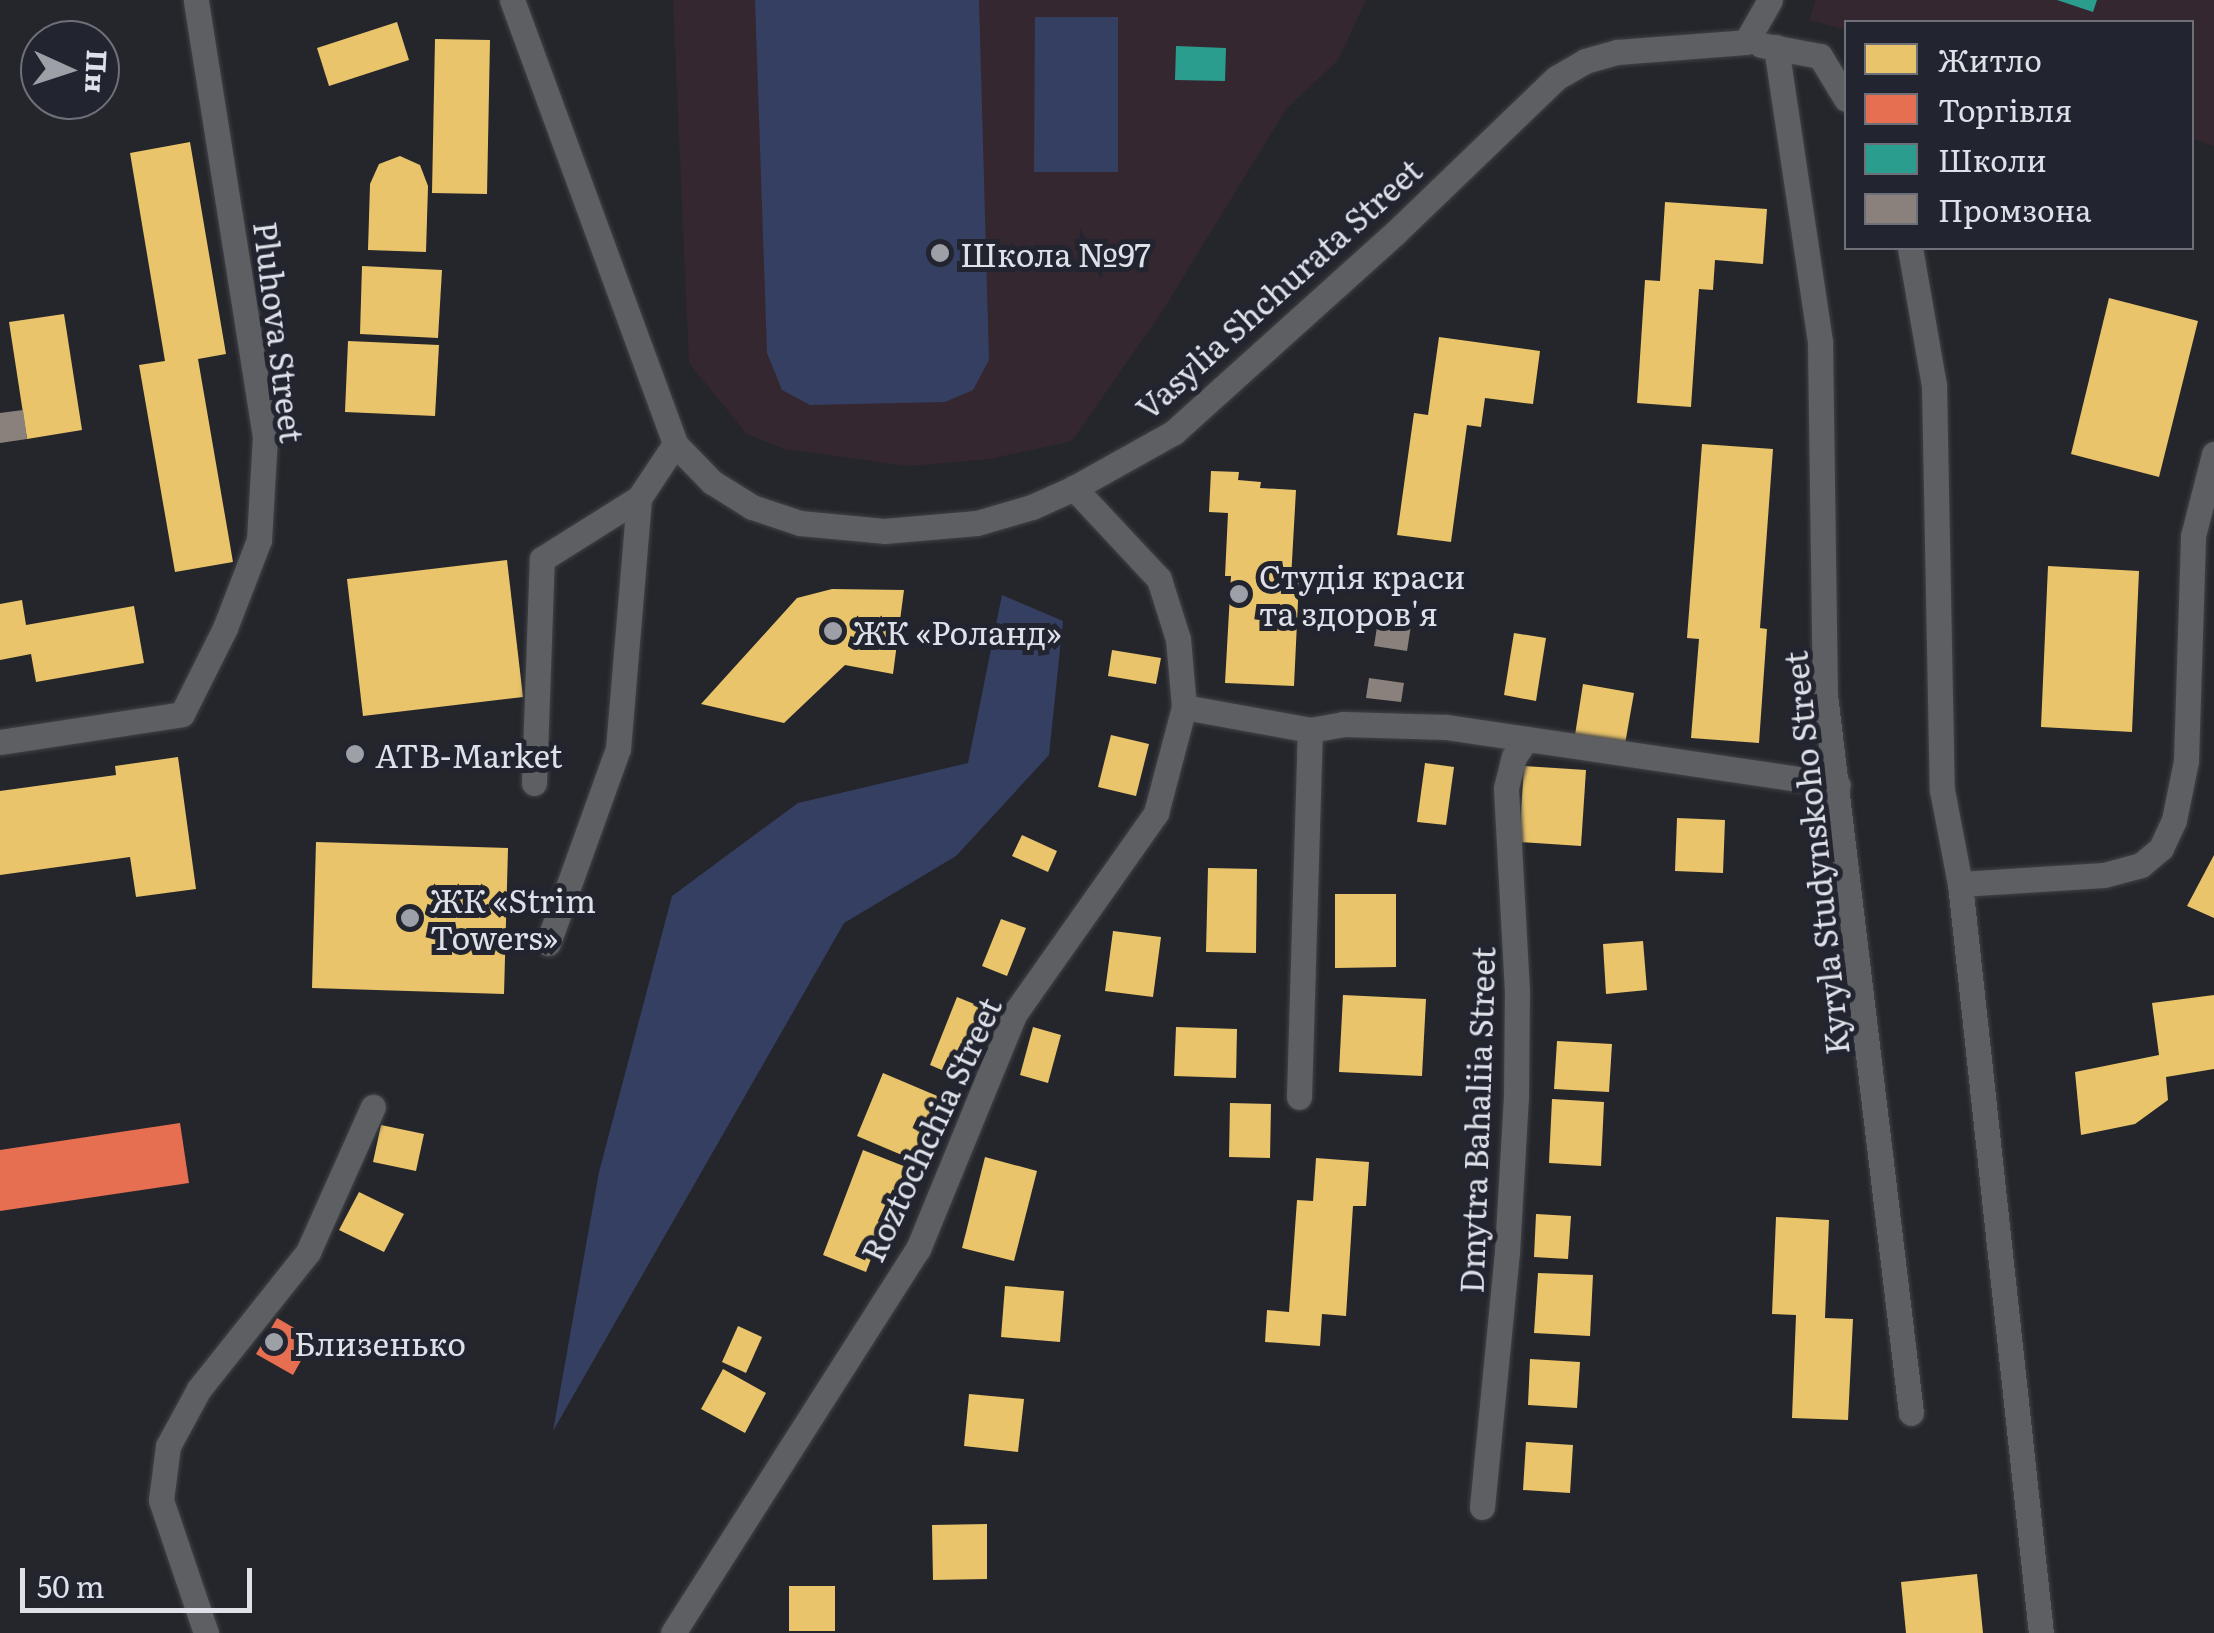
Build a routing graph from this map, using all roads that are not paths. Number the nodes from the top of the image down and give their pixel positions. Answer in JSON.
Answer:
{"nodes":[{"id":1,"x":196,"y":0,"type":"edge"},
{"id":2,"x":512,"y":0,"type":"edge"},
{"id":3,"x":1770,"y":0,"type":"edge"},
{"id":4,"x":1746,"y":42,"type":"junction"},
{"id":5,"x":1776,"y":47,"type":"junction"},
{"id":6,"x":1844,"y":96,"type":"edge"},
{"id":7,"x":1910,"y":250,"type":"edge"},
{"id":8,"x":675,"y":444,"type":"junction"},
{"id":9,"x":2214,"y":454,"type":"edge"},
{"id":10,"x":1074,"y":488,"type":"junction"},
{"id":11,"x":639,"y":498,"type":"junction"},
{"id":12,"x":1184,"y":707,"type":"junction"},
{"id":13,"x":1310,"y":730,"type":"junction"},
{"id":14,"x":1526,"y":739,"type":"junction"},
{"id":15,"x":0,"y":742,"type":"edge"},
{"id":16,"x":534,"y":783,"type":"dead end"},
{"id":17,"x":1838,"y":786,"type":"junction"},
{"id":18,"x":1960,"y":884,"type":"junction"},
{"id":19,"x":548,"y":943,"type":"dead end"},
{"id":20,"x":1299,"y":1097,"type":"dead end"},
{"id":21,"x":373,"y":1108,"type":"dead end"},
{"id":22,"x":1910,"y":1412,"type":"dead end"},
{"id":23,"x":1482,"y":1507,"type":"dead end"},
{"id":24,"x":206,"y":1633,"type":"edge"},
{"id":25,"x":674,"y":1633,"type":"edge"},
{"id":26,"x":2041,"y":1633,"type":"edge"}],
"edges":[{"from":1,"to":15,"type":"street","name":"Pluhova Street"},
{"from":2,"to":8,"type":"street","name":"Vasylia Shchurata Street"},
{"from":3,"to":4,"type":"street"},
{"from":4,"to":5,"type":"street","name":"Vasylia Shchurata Street"},
{"from":4,"to":10,"type":"street","name":"Vasylia Shchurata Street"},
{"from":5,"to":6,"type":"street","name":"Vasylia Shchurata Street"},
{"from":5,"to":17,"type":"street","name":"Kyryla Studynskoho Street"},
{"from":7,"to":18,"type":"street"},
{"from":8,"to":10,"type":"street","name":"Vasylia Shchurata Street"},
{"from":8,"to":11,"type":"street"},
{"from":9,"to":18,"type":"street"},
{"from":10,"to":12,"type":"street","name":"Roztochchia Street"},
{"from":11,"to":16,"type":"street"},
{"from":11,"to":19,"type":"street"},
{"from":12,"to":13,"type":"street"},
{"from":12,"to":25,"type":"street","name":"Roztochchia Street"},
{"from":13,"to":14,"type":"street"},
{"from":13,"to":20,"type":"street"},
{"from":14,"to":17,"type":"street"},
{"from":14,"to":23,"type":"street","name":"Dmytra Bahaliia Street"},
{"from":17,"to":22,"type":"street","name":"Kyryla Studynskoho Street"},
{"from":18,"to":26,"type":"street"},
{"from":21,"to":24,"type":"street"}]}
